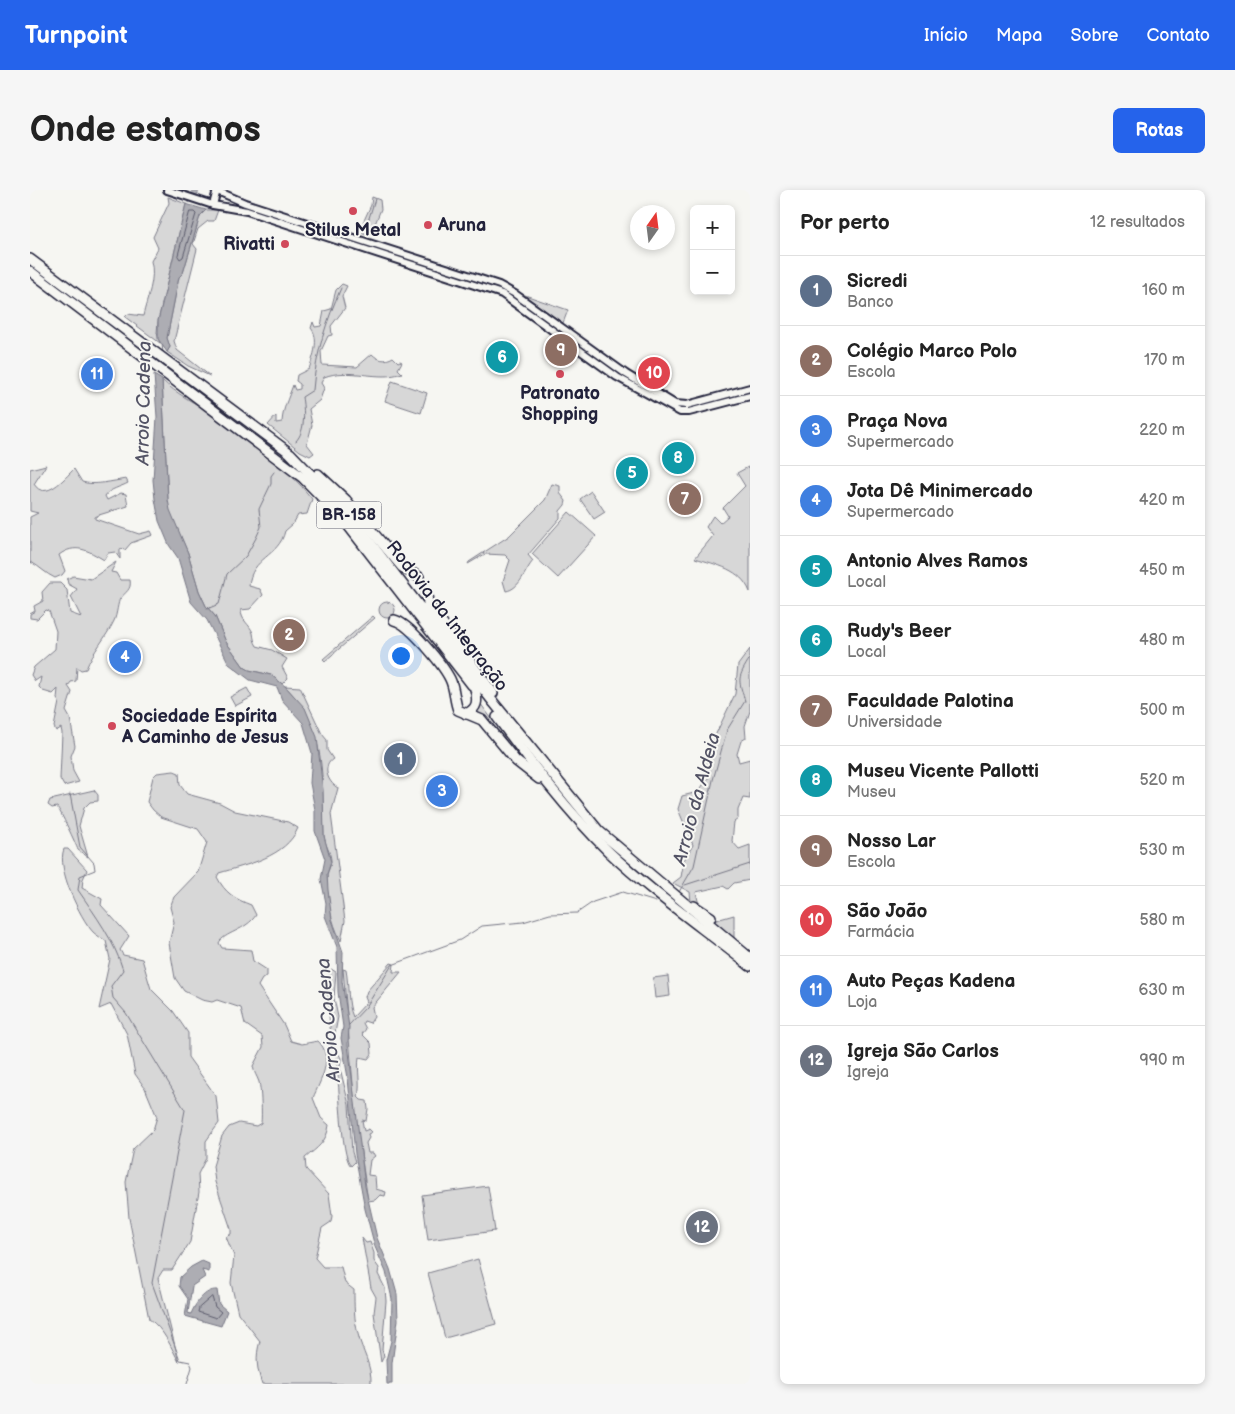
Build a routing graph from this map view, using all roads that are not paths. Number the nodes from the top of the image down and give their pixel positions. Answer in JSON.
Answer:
{"nodes":[{"id":1,"x":216,"y":190,"type":"edge"},
{"id":2,"x":172,"y":192,"type":"edge"},
{"id":3,"x":210,"y":204,"type":"junction"},
{"id":4,"x":30,"y":259,"type":"edge"},
{"id":5,"x":415,"y":262,"type":"junction"},
{"id":6,"x":30,"y":272,"type":"edge"},
{"id":7,"x":750,"y":388,"type":"edge"},
{"id":8,"x":750,"y":396,"type":"edge"},
{"id":9,"x":680,"y":409,"type":"junction"},
{"id":10,"x":290,"y":453,"type":"junction"},
{"id":11,"x":419,"y":577,"type":"dead end"},
{"id":12,"x":399,"y":586,"type":"junction"},
{"id":13,"x":428,"y":594,"type":"dead end"},
{"id":14,"x":417,"y":611,"type":"junction"},
{"id":15,"x":394,"y":620,"type":"dead end"},
{"id":16,"x":475,"y":689,"type":"junction"},
{"id":17,"x":466,"y":714,"type":"junction"},
{"id":18,"x":505,"y":722,"type":"junction"},
{"id":19,"x":509,"y":754,"type":"junction"},
{"id":20,"x":574,"y":815,"type":"junction"},
{"id":21,"x":705,"y":923,"type":"junction"},
{"id":22,"x":750,"y":958,"type":"edge"},
{"id":23,"x":750,"y":966,"type":"edge"}],
"edges":[{"from":1,"to":3,"type":"main road"},
{"from":1,"to":5,"type":"main road"},
{"from":2,"to":3,"type":"main road"},
{"from":3,"to":5,"type":"main road"},
{"from":4,"to":10,"type":"highway","name":"Rodovia da Integração","number":"BR-158"},
{"from":5,"to":9,"type":"main road"},
{"from":6,"to":12,"type":"highway","name":"Rodovia da Integração","number":"BR-158"},
{"from":7,"to":9,"type":"main road"},
{"from":8,"to":9,"type":"main road"},
{"from":10,"to":11,"type":"highway"},
{"from":10,"to":12,"type":"highway","name":"Rodovia da Integração","number":"BR-158"},
{"from":12,"to":14,"type":"highway","name":"Rodovia da Integração","number":"BR-158"},
{"from":13,"to":18,"type":"highway"},
{"from":14,"to":16,"type":"highway","name":"Rodovia da Integração","number":"BR-158"},
{"from":14,"to":18,"type":"highway","name":"Rodovia da Integração","number":"BR-158"},
{"from":15,"to":17,"type":"highway"},
{"from":16,"to":17,"type":"highway"},
{"from":16,"to":18,"type":"highway","name":"Rodovia da Integração","number":"BR-158"},
{"from":17,"to":19,"type":"highway"},
{"from":18,"to":19,"type":"highway"},
{"from":18,"to":20,"type":"highway","name":"Rodovia da Integração","number":"BR-158"},
{"from":18,"to":21,"type":"highway","name":"Rodovia da Integração","number":"BR-158"},
{"from":19,"to":20,"type":"highway"},
{"from":20,"to":21,"type":"highway","name":"Rodovia da Integração","number":"BR-158"},
{"from":21,"to":22,"type":"highway","name":"Rodovia da Integração","number":"BR-158"},
{"from":21,"to":23,"type":"highway","name":"Rodovia da Integração","number":"BR-158"}]}
